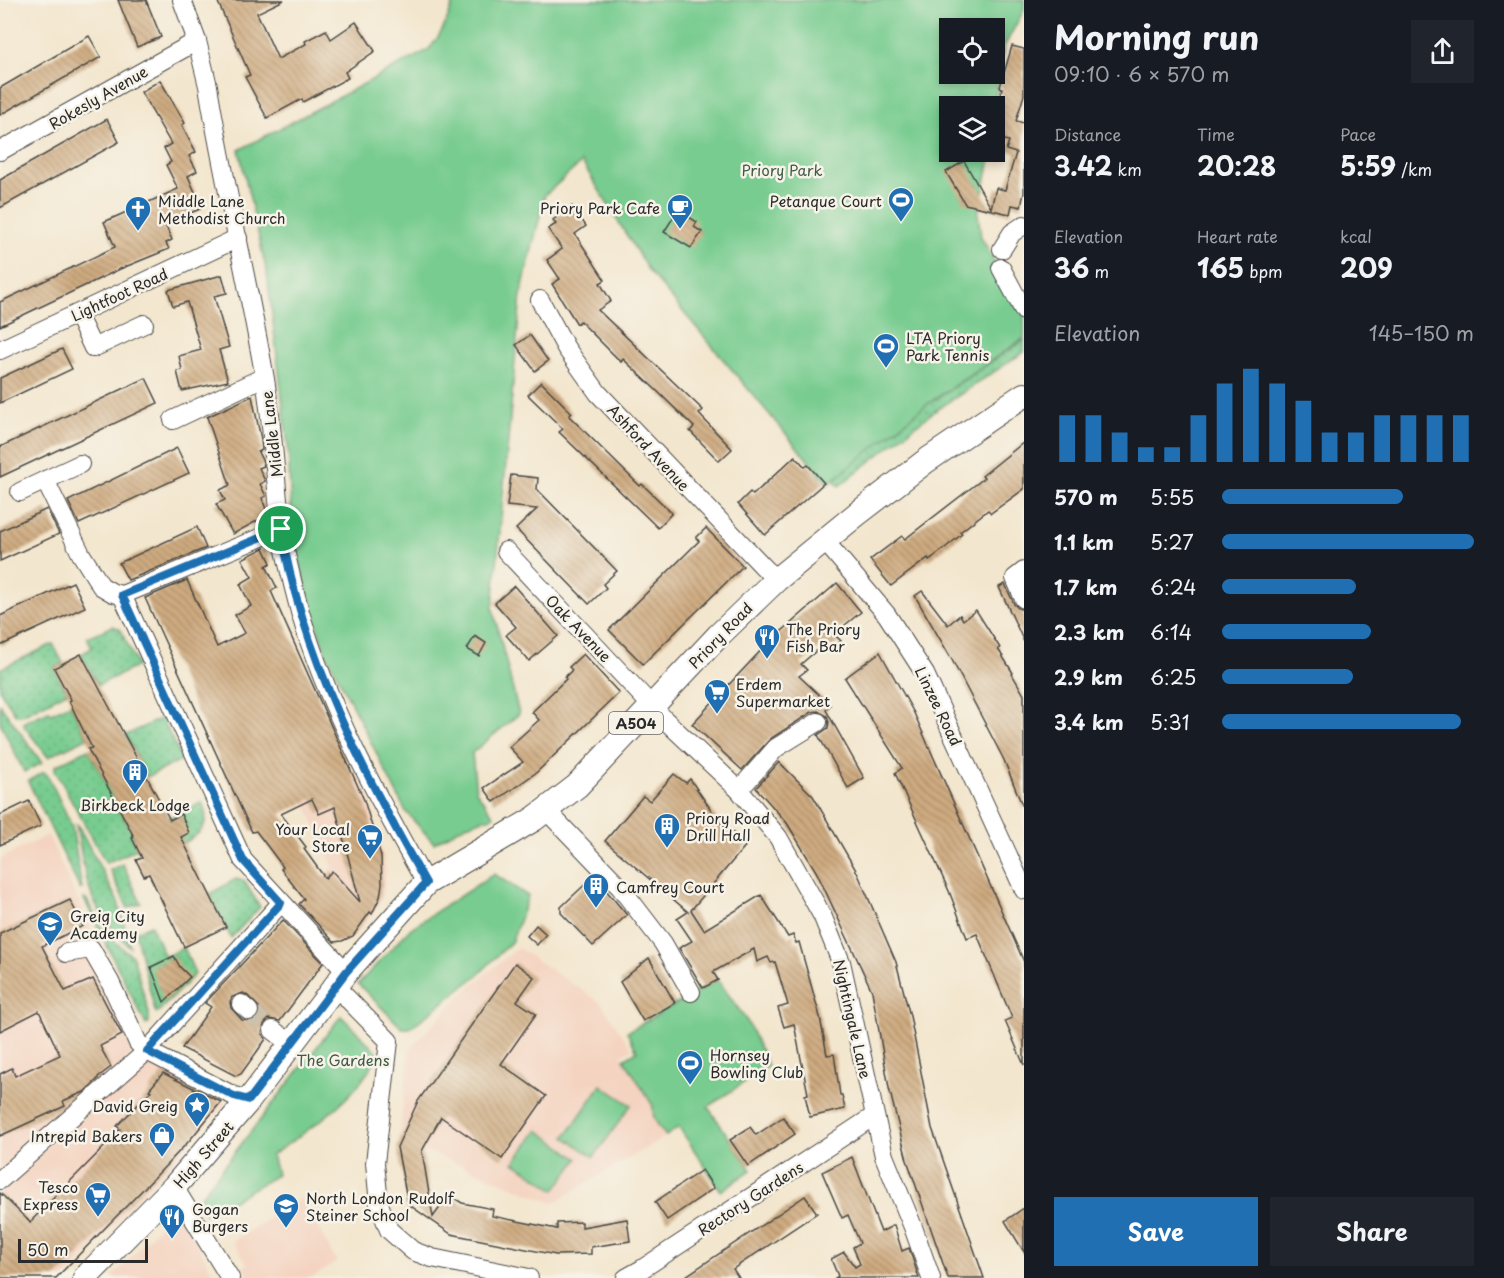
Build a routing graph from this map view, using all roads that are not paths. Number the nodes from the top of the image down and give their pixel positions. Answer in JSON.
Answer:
{"nodes":[{"id":1,"x":182,"y":0,"type":"edge"},
{"id":2,"x":197,"y":42,"type":"junction"},
{"id":3,"x":0,"y":152,"type":"edge"},
{"id":4,"x":1024,"y":225,"type":"edge"},
{"id":5,"x":238,"y":238,"type":"junction"},
{"id":6,"x":1002,"y":249,"type":"dead end"},
{"id":7,"x":1001,"y":267,"type":"dead end"},
{"id":8,"x":540,"y":300,"type":"dead end"},
{"id":9,"x":1024,"y":311,"type":"edge"},
{"id":10,"x":77,"y":314,"type":"junction"},
{"id":11,"x":144,"y":324,"type":"dead end"},
{"id":12,"x":0,"y":350,"type":"edge"},
{"id":13,"x":264,"y":377,"type":"junction"},
{"id":14,"x":1024,"y":396,"type":"edge"},
{"id":15,"x":173,"y":420,"type":"dead end"},
{"id":16,"x":80,"y":464,"type":"dead end"},
{"id":17,"x":45,"y":480,"type":"junction"},
{"id":18,"x":20,"y":492,"type":"dead end"},
{"id":19,"x":281,"y":529,"type":"junction"},
{"id":20,"x":824,"y":540,"type":"junction"},
{"id":21,"x":506,"y":551,"type":"dead end"},
{"id":22,"x":1024,"y":572,"type":"edge"},
{"id":23,"x":776,"y":580,"type":"junction"},
{"id":24,"x":122,"y":595,"type":"junction"},
{"id":25,"x":1024,"y":598,"type":"edge"},
{"id":26,"x":653,"y":706,"type":"junction"},
{"id":27,"x":818,"y":722,"type":"dead end"},
{"id":28,"x":739,"y":789,"type":"junction"},
{"id":29,"x":546,"y":810,"type":"junction"},
{"id":30,"x":426,"y":883,"type":"junction"},
{"id":31,"x":1024,"y":890,"type":"edge"},
{"id":32,"x":281,"y":903,"type":"junction"},
{"id":33,"x":66,"y":953,"type":"dead end"},
{"id":34,"x":340,"y":979,"type":"junction"},
{"id":35,"x":691,"y":992,"type":"dead end"},
{"id":36,"x":147,"y":1051,"type":"junction"},
{"id":37,"x":249,"y":1100,"type":"junction"},
{"id":38,"x":874,"y":1116,"type":"junction"},
{"id":39,"x":0,"y":1180,"type":"edge"},
{"id":40,"x":174,"y":1188,"type":"junction"},
{"id":41,"x":87,"y":1278,"type":"edge"},
{"id":42,"x":230,"y":1278,"type":"edge"},
{"id":43,"x":529,"y":1278,"type":"edge"},
{"id":44,"x":626,"y":1278,"type":"edge"},
{"id":45,"x":931,"y":1278,"type":"edge"}],
"edges":[{"from":1,"to":2,"type":"street","name":"Middle Lane"},
{"from":2,"to":3,"type":"street","name":"Rokesly Avenue"},
{"from":2,"to":5,"type":"street","name":"Middle Lane"},
{"from":4,"to":6,"type":"street"},
{"from":5,"to":10,"type":"street","name":"Lightfoot Road"},
{"from":5,"to":13,"type":"street","name":"Middle Lane"},
{"from":7,"to":9,"type":"street"},
{"from":8,"to":23,"type":"street","name":"Ashford Avenue"},
{"from":10,"to":11,"type":"street"},
{"from":10,"to":12,"type":"street","name":"Lightfoot Road"},
{"from":13,"to":15,"type":"street"},
{"from":13,"to":19,"type":"street","name":"Middle Lane"},
{"from":14,"to":20,"type":"main road","name":"Priory Road","number":"A504"},
{"from":16,"to":17,"type":"street"},
{"from":17,"to":18,"type":"street"},
{"from":17,"to":24,"type":"street"},
{"from":19,"to":24,"type":"street"},
{"from":19,"to":30,"type":"street","name":"Middle Lane"},
{"from":20,"to":23,"type":"main road","name":"Priory Road","number":"A504"},
{"from":20,"to":31,"type":"street","name":"Linzee Road"},
{"from":21,"to":26,"type":"street","name":"Oak Avenue"},
{"from":22,"to":25,"type":"street"},
{"from":23,"to":26,"type":"main road","name":"Priory Road","number":"A504"},
{"from":24,"to":32,"type":"street"},
{"from":26,"to":28,"type":"street","name":"Nightingale Lane"},
{"from":26,"to":29,"type":"main road","name":"Priory Road","number":"A504"},
{"from":27,"to":28,"type":"street"},
{"from":28,"to":38,"type":"street","name":"Nightingale Lane"},
{"from":29,"to":30,"type":"main road","name":"Priory Road","number":"A504"},
{"from":29,"to":35,"type":"street"},
{"from":30,"to":34,"type":"main road","name":"High Street","number":"A504"},
{"from":32,"to":34,"type":"street"},
{"from":32,"to":36,"type":"street"},
{"from":33,"to":36,"type":"street"},
{"from":34,"to":37,"type":"main road","name":"High Street","number":"A504"},
{"from":34,"to":43,"type":"street"},
{"from":36,"to":37,"type":"street"},
{"from":36,"to":39,"type":"street"},
{"from":37,"to":40,"type":"main road","name":"High Street","number":"A504"},
{"from":38,"to":44,"type":"street","name":"Rectory Gardens"},
{"from":38,"to":45,"type":"street","name":"Nightingale Lane"},
{"from":40,"to":41,"type":"main road","name":"High Street","number":"A504"},
{"from":40,"to":42,"type":"street"}]}
